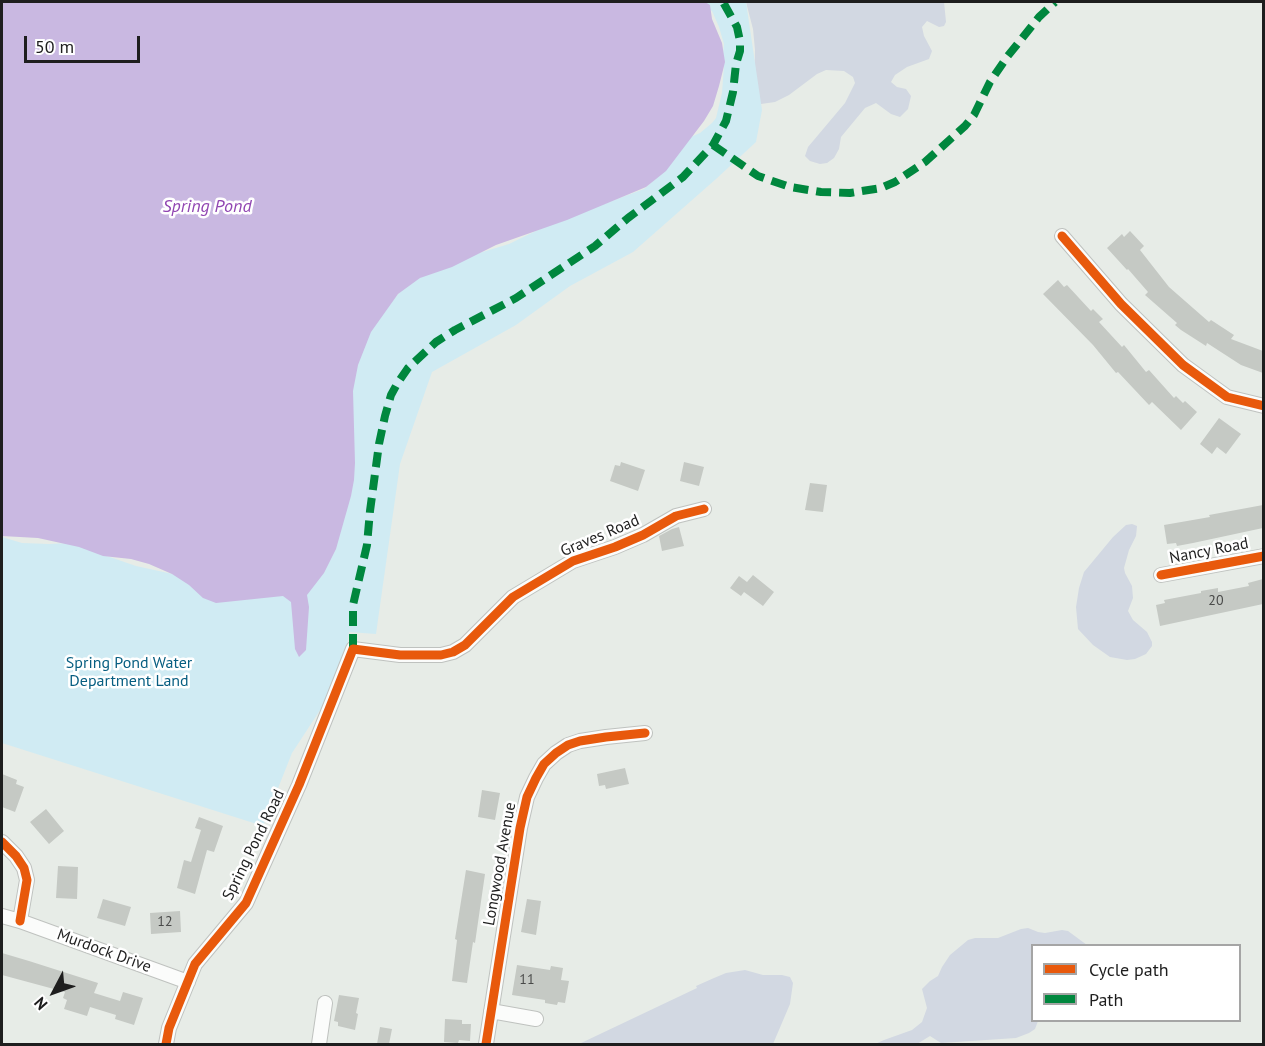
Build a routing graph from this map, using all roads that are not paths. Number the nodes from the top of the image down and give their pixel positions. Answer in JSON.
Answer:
{"nodes":[{"id":1,"x":1062,"y":236,"type":"dead end"},
{"id":2,"x":1263,"y":406,"type":"edge"},
{"id":3,"x":704,"y":509,"type":"dead end"},
{"id":4,"x":1263,"y":556,"type":"edge"},
{"id":5,"x":1161,"y":575,"type":"dead end"},
{"id":6,"x":353,"y":650,"type":"joint"},
{"id":7,"x":645,"y":733,"type":"dead end"},
{"id":8,"x":2,"y":842,"type":"edge"},
{"id":9,"x":2,"y":916,"type":"edge"},
{"id":10,"x":20,"y":921,"type":"junction"},
{"id":11,"x":188,"y":982,"type":"junction"},
{"id":12,"x":325,"y":1003,"type":"dead end"},
{"id":13,"x":491,"y":1011,"type":"junction"},
{"id":14,"x":536,"y":1019,"type":"dead end"},
{"id":15,"x":166,"y":1044,"type":"edge"},
{"id":16,"x":319,"y":1044,"type":"edge"},
{"id":17,"x":486,"y":1044,"type":"edge"}],
"edges":[{"from":1,"to":2,"type":"street"},
{"from":3,"to":6,"type":"street","name":"Graves Road"},
{"from":4,"to":5,"type":"street","name":"Nancy Road"},
{"from":6,"to":11,"type":"street","name":"Spring Pond Road"},
{"from":7,"to":13,"type":"street","name":"Longwood Avenue"},
{"from":8,"to":10,"type":"street"},
{"from":9,"to":10,"type":"street","name":"Murdock Drive"},
{"from":10,"to":11,"type":"street","name":"Murdock Drive"},
{"from":11,"to":15,"type":"street","name":"Spring Pond Road"},
{"from":12,"to":16,"type":"street"},
{"from":13,"to":14,"type":"street"},
{"from":13,"to":17,"type":"street","name":"Longwood Avenue"}]}
